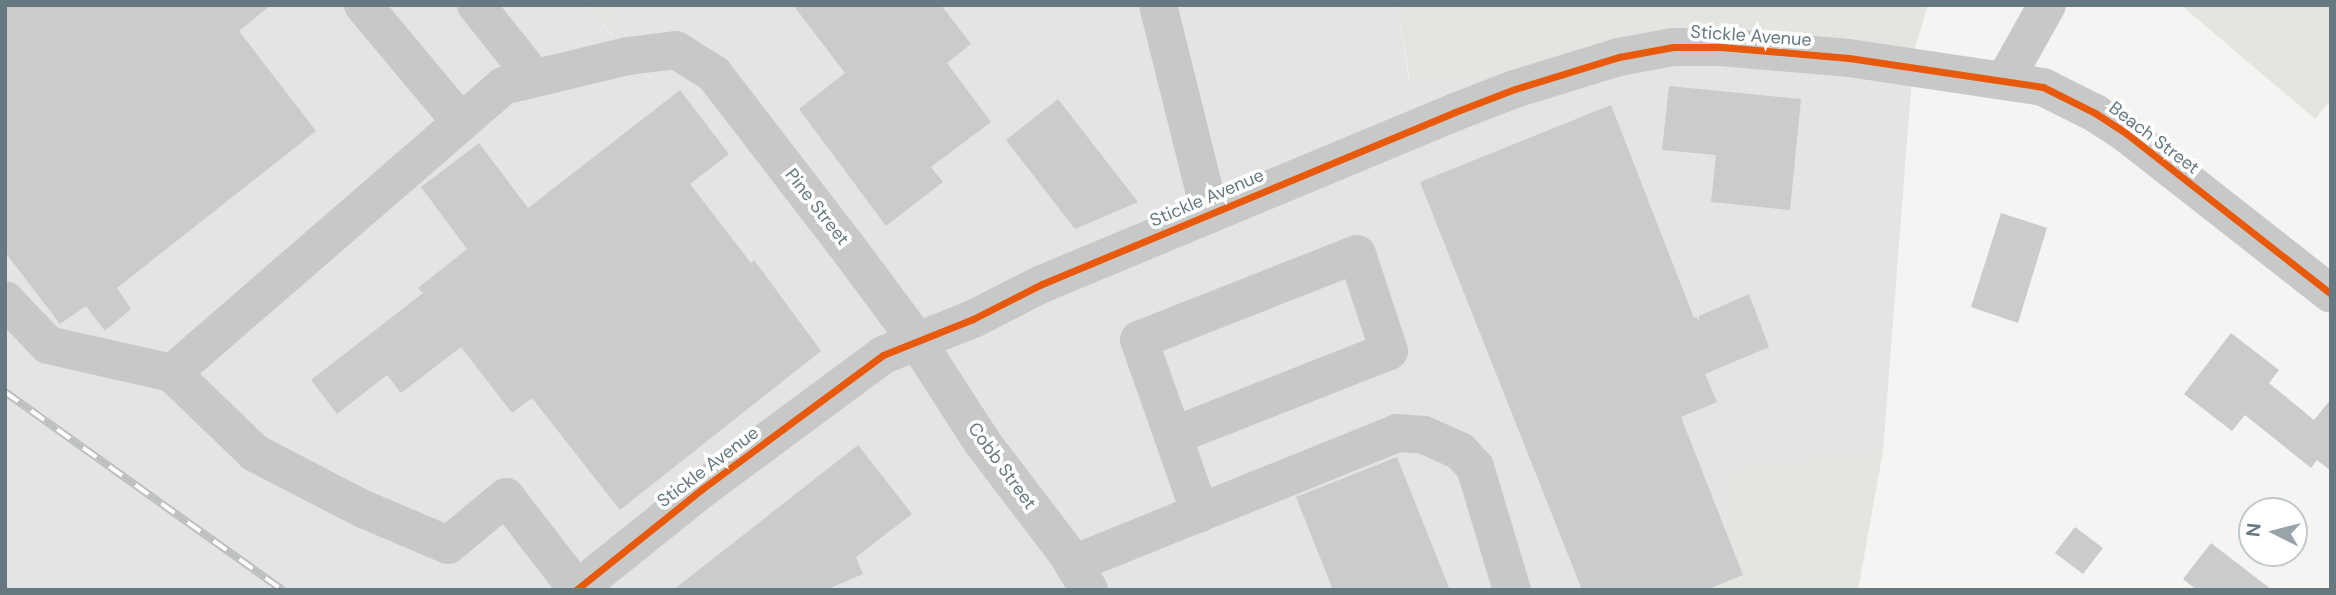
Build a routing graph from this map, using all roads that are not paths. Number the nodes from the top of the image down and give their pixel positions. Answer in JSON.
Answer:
{"nodes":[{"id":1,"x":363,"y":5,"type":"edge"},
{"id":2,"x":476,"y":5,"type":"edge"},
{"id":3,"x":1158,"y":5,"type":"edge"},
{"id":4,"x":2047,"y":5,"type":"edge"},
{"id":5,"x":1929,"y":70,"type":"joint"},
{"id":6,"x":534,"y":79,"type":"junction"},
{"id":7,"x":2006,"y":80,"type":"junction"},
{"id":8,"x":461,"y":122,"type":"junction"},
{"id":9,"x":1210,"y":214,"type":"junction"},
{"id":10,"x":2331,"y":294,"type":"edge"},
{"id":11,"x":5,"y":300,"type":"edge"},
{"id":12,"x":917,"y":341,"type":"junction"},
{"id":13,"x":172,"y":373,"type":"junction"},
{"id":14,"x":1173,"y":436,"type":"junction"},
{"id":15,"x":1200,"y":513,"type":"junction"},
{"id":16,"x":1081,"y":577,"type":"edge"},
{"id":17,"x":577,"y":589,"type":"edge"},
{"id":18,"x":1512,"y":590,"type":"edge"}],
"edges":[{"from":1,"to":8,"type":"street"},
{"from":2,"to":6,"type":"street"},
{"from":3,"to":9,"type":"street"},
{"from":4,"to":7,"type":"street"},
{"from":5,"to":7,"type":"street","name":"Beach Street"},
{"from":5,"to":9,"type":"street","name":"Stickle Avenue"},
{"from":6,"to":8,"type":"street"},
{"from":6,"to":12,"type":"street","name":"Pine Street"},
{"from":7,"to":10,"type":"street","name":"Beach Street"},
{"from":8,"to":13,"type":"street"},
{"from":9,"to":12,"type":"street","name":"Stickle Avenue"},
{"from":11,"to":13,"type":"street"},
{"from":12,"to":16,"type":"street","name":"Cobb Street"},
{"from":12,"to":17,"type":"street","name":"Stickle Avenue"},
{"from":13,"to":17,"type":"street"},
{"from":14,"to":14,"type":"street"},
{"from":14,"to":15,"type":"street"},
{"from":15,"to":16,"type":"street"},
{"from":15,"to":18,"type":"street"}]}
